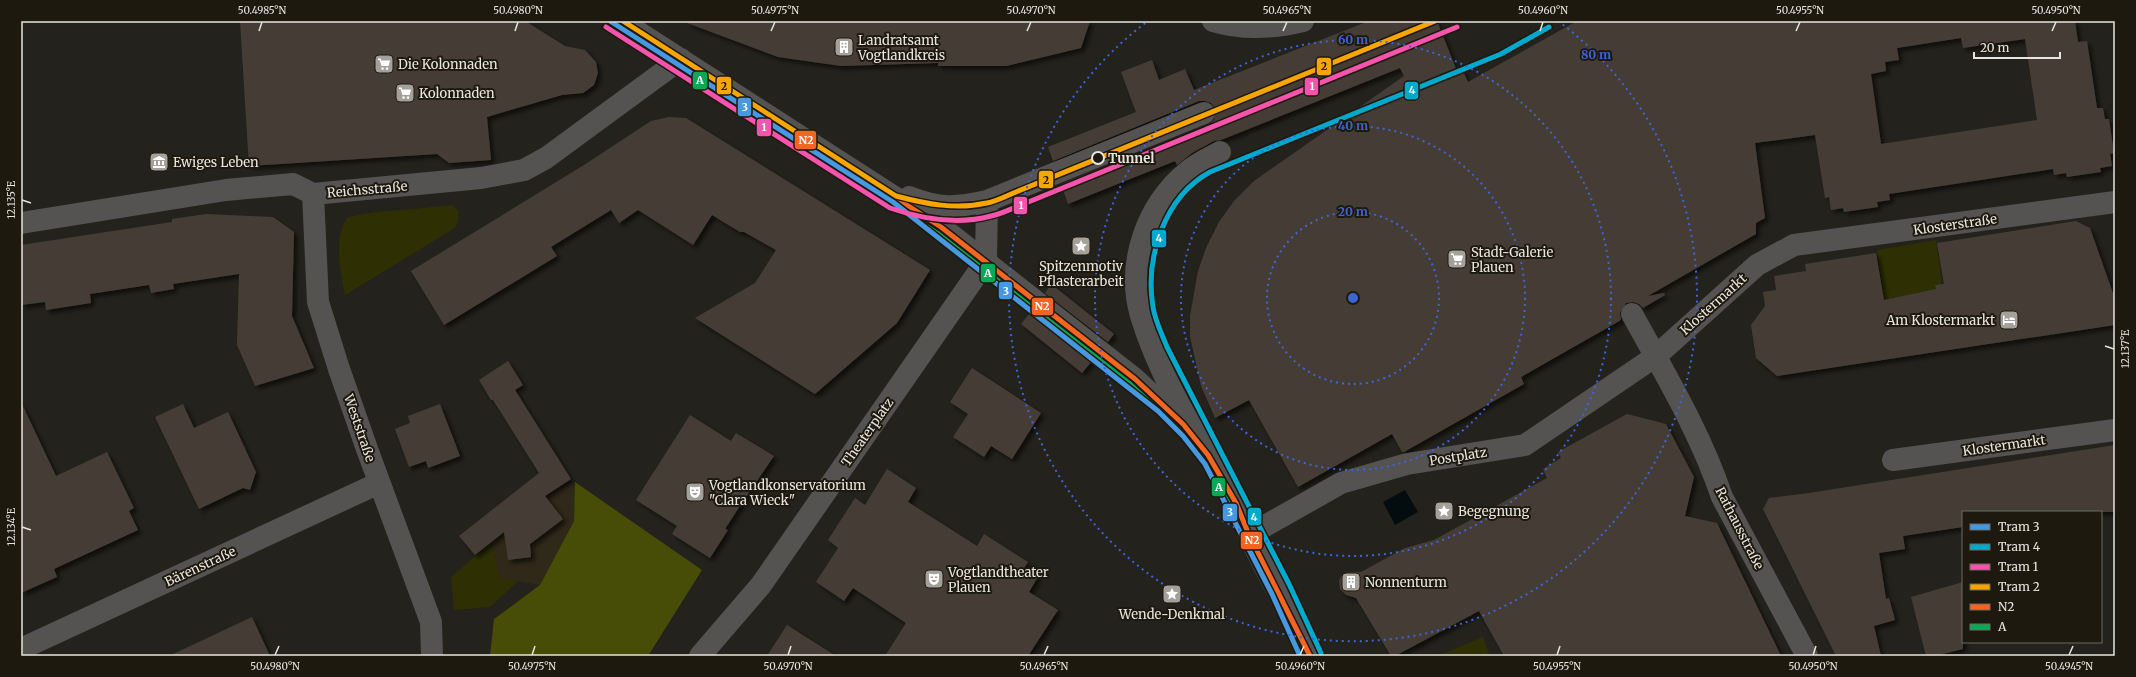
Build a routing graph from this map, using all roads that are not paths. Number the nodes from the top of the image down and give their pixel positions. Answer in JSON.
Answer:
{"nodes":[{"id":1,"x":621,"y":21,"type":"edge"},
{"id":2,"x":1213,"y":21,"type":"edge"},
{"id":3,"x":1303,"y":21,"type":"edge"},
{"id":4,"x":680,"y":59,"type":"junction"},
{"id":5,"x":1204,"y":113,"type":"dead end"},
{"id":6,"x":1220,"y":152,"type":"dead end"},
{"id":7,"x":878,"y":185,"type":"junction"},
{"id":8,"x":312,"y":194,"type":"junction"},
{"id":9,"x":987,"y":201,"type":"junction"},
{"id":10,"x":2115,"y":202,"type":"edge"},
{"id":11,"x":21,"y":223,"type":"edge"},
{"id":12,"x":1794,"y":245,"type":"joint"},
{"id":13,"x":986,"y":261,"type":"junction"},
{"id":14,"x":1632,"y":314,"type":"dead end"},
{"id":15,"x":1155,"y":352,"type":"junction"},
{"id":16,"x":1656,"y":356,"type":"junction"},
{"id":17,"x":1136,"y":380,"type":"junction"},
{"id":18,"x":2115,"y":430,"type":"edge"},
{"id":19,"x":1208,"y":455,"type":"junction"},
{"id":20,"x":1893,"y":460,"type":"dead end"},
{"id":21,"x":379,"y":483,"type":"junction"},
{"id":22,"x":1249,"y":535,"type":"junction"},
{"id":23,"x":21,"y":649,"type":"edge"},
{"id":24,"x":432,"y":656,"type":"edge"},
{"id":25,"x":700,"y":656,"type":"edge"},
{"id":26,"x":1310,"y":656,"type":"edge"},
{"id":27,"x":1807,"y":656,"type":"edge"}],
"edges":[{"from":1,"to":4,"type":"street"},
{"from":2,"to":3,"type":"street"},
{"from":4,"to":7,"type":"street"},
{"from":4,"to":8,"type":"street","name":"Reichsstraße"},
{"from":5,"to":9,"type":"street"},
{"from":6,"to":15,"type":"street"},
{"from":7,"to":9,"type":"street"},
{"from":7,"to":13,"type":"street"},
{"from":8,"to":11,"type":"street","name":"Reichsstraße"},
{"from":8,"to":21,"type":"street","name":"Weststraße"},
{"from":9,"to":13,"type":"street"},
{"from":10,"to":12,"type":"street","name":"Klosterstraße"},
{"from":12,"to":16,"type":"street","name":"Klostermarkt"},
{"from":13,"to":17,"type":"street"},
{"from":13,"to":25,"type":"street","name":"Theaterplatz"},
{"from":14,"to":16,"type":"street","name":"Rathausstraße"},
{"from":15,"to":17,"type":"street"},
{"from":15,"to":19,"type":"street"},
{"from":16,"to":22,"type":"street","name":"Postplatz"},
{"from":16,"to":27,"type":"street","name":"Rathausstraße"},
{"from":17,"to":19,"type":"street"},
{"from":18,"to":20,"type":"street","name":"Klostermarkt"},
{"from":19,"to":22,"type":"street"},
{"from":21,"to":23,"type":"street","name":"Bärenstraße"},
{"from":21,"to":24,"type":"street","name":"Weststraße"},
{"from":22,"to":26,"type":"street"}]}
